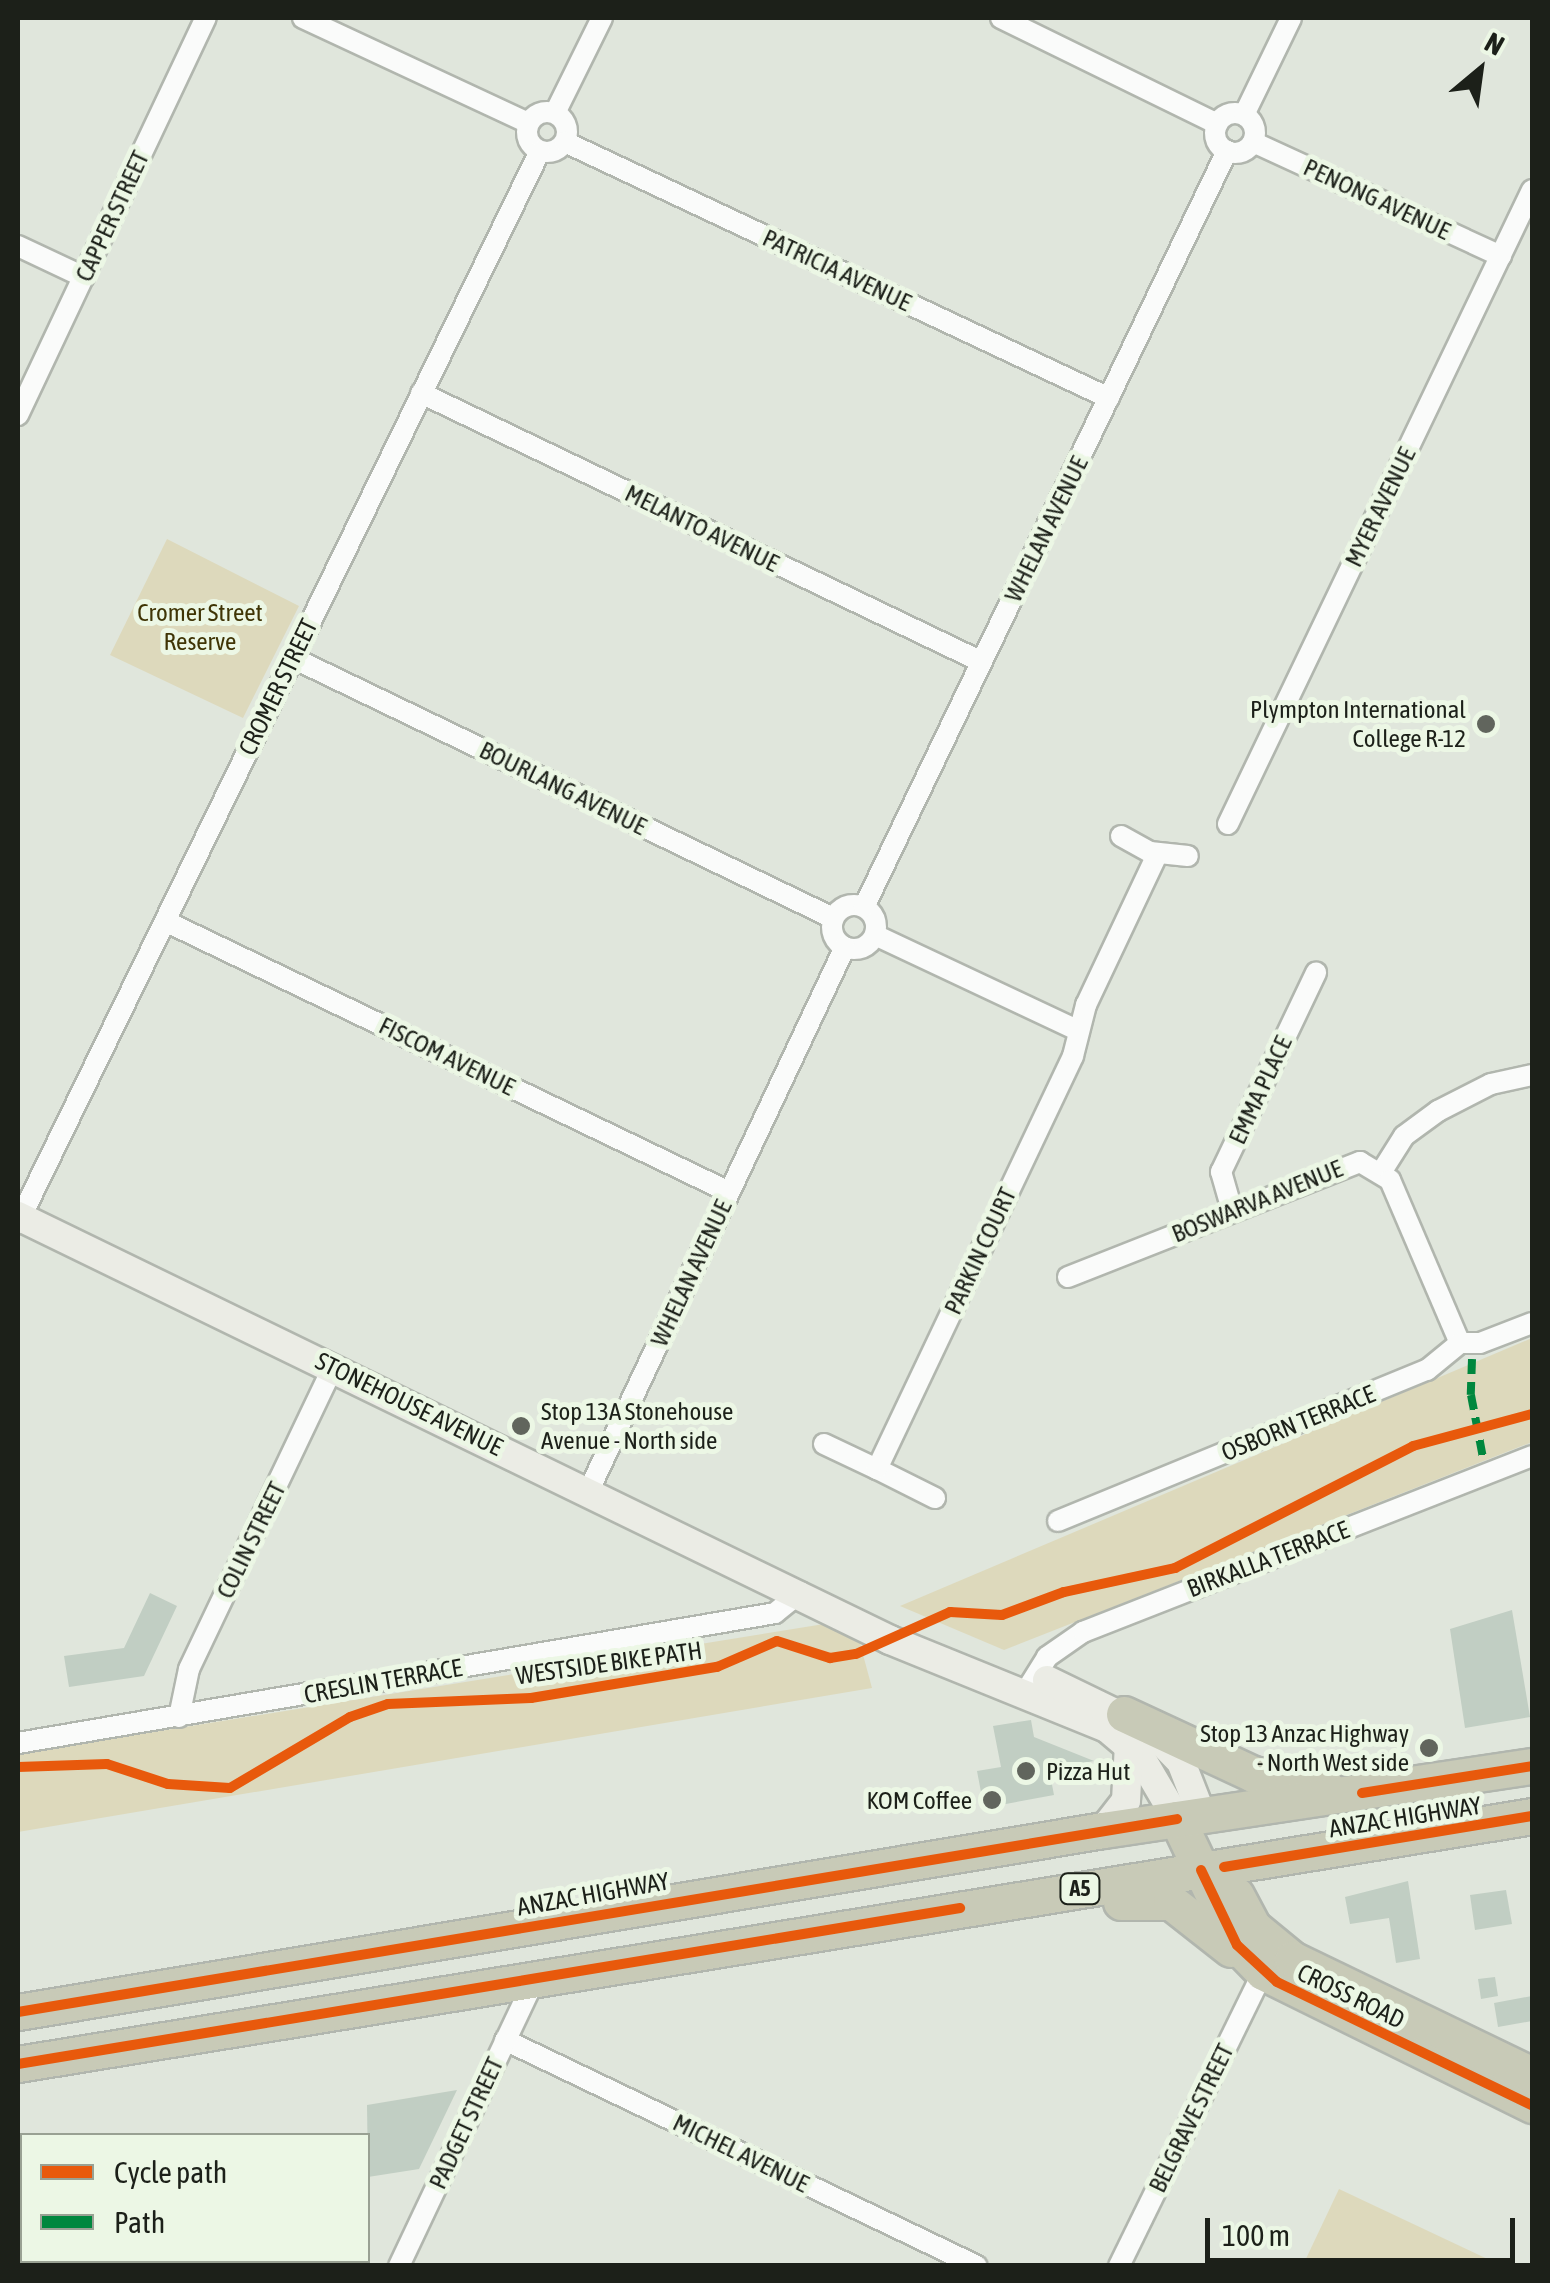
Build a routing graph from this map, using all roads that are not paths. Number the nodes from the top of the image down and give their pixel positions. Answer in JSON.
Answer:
{"nodes":[{"id":1,"x":206,"y":18,"type":"edge"},
{"id":2,"x":303,"y":18,"type":"edge"},
{"id":3,"x":602,"y":18,"type":"edge"},
{"id":4,"x":1001,"y":18,"type":"edge"},
{"id":5,"x":1291,"y":18,"type":"edge"},
{"id":6,"x":555,"y":113,"type":"junction"},
{"id":7,"x":1244,"y":115,"type":"junction"},
{"id":8,"x":528,"y":123,"type":"junction"},
{"id":9,"x":1217,"y":124,"type":"junction"},
{"id":10,"x":564,"y":142,"type":"junction"},
{"id":11,"x":1253,"y":142,"type":"junction"},
{"id":12,"x":540,"y":151,"type":"junction"},
{"id":13,"x":1226,"y":151,"type":"junction"},
{"id":14,"x":1532,"y":190,"type":"edge"},
{"id":15,"x":18,"y":246,"type":"edge"},
{"id":16,"x":1501,"y":256,"type":"junction"},
{"id":17,"x":84,"y":278,"type":"junction"},
{"id":18,"x":421,"y":393,"type":"junction"},
{"id":19,"x":1108,"y":398,"type":"junction"},
{"id":20,"x":18,"y":415,"type":"edge"},
{"id":21,"x":292,"y":658,"type":"junction"},
{"id":22,"x":982,"y":662,"type":"junction"},
{"id":23,"x":1228,"y":824,"type":"dead end"},
{"id":24,"x":1121,"y":836,"type":"dead end"},
{"id":25,"x":1158,"y":853,"type":"junction"},
{"id":26,"x":1188,"y":856,"type":"dead end"},
{"id":27,"x":864,"y":907,"type":"junction"},
{"id":28,"x":834,"y":918,"type":"junction"},
{"id":29,"x":164,"y":921,"type":"junction"},
{"id":30,"x":875,"y":936,"type":"junction"},
{"id":31,"x":845,"y":948,"type":"junction"},
{"id":32,"x":1316,"y":973,"type":"dead end"},
{"id":33,"x":1079,"y":1031,"type":"junction"},
{"id":34,"x":1532,"y":1075,"type":"edge"},
{"id":35,"x":1382,"y":1170,"type":"junction"},
{"id":36,"x":729,"y":1192,"type":"junction"},
{"id":37,"x":1232,"y":1210,"type":"junction"},
{"id":38,"x":18,"y":1219,"type":"edge"},
{"id":39,"x":1068,"y":1277,"type":"dead end"},
{"id":40,"x":1532,"y":1323,"type":"edge"},
{"id":41,"x":1460,"y":1343,"type":"junction"},
{"id":42,"x":333,"y":1367,"type":"junction"},
{"id":43,"x":824,"y":1444,"type":"dead end"},
{"id":44,"x":1532,"y":1456,"type":"edge"},
{"id":45,"x":877,"y":1470,"type":"junction"},
{"id":46,"x":589,"y":1490,"type":"junction"},
{"id":47,"x":935,"y":1498,"type":"dead end"},
{"id":48,"x":1058,"y":1521,"type":"dead end"},
{"id":49,"x":801,"y":1592,"type":"junction"},
{"id":50,"x":1030,"y":1683,"type":"junction"},
{"id":51,"x":179,"y":1716,"type":"junction"},
{"id":52,"x":1126,"y":1729,"type":"junction"},
{"id":53,"x":18,"y":1743,"type":"edge"},
{"id":54,"x":1532,"y":1766,"type":"edge"},
{"id":55,"x":1362,"y":1794,"type":"junction"},
{"id":56,"x":1532,"y":1816,"type":"edge"},
{"id":57,"x":1189,"y":1818,"type":"junction"},
{"id":58,"x":1103,"y":1830,"type":"junction"},
{"id":59,"x":1312,"y":1853,"type":"junction"},
{"id":60,"x":1212,"y":1868,"type":"junction"},
{"id":61,"x":676,"y":1901,"type":"junction"},
{"id":62,"x":960,"y":1908,"type":"junction"},
{"id":63,"x":603,"y":1913,"type":"junction"},
{"id":64,"x":689,"y":1954,"type":"junction"},
{"id":65,"x":1259,"y":1957,"type":"junction"},
{"id":66,"x":650,"y":1961,"type":"junction"},
{"id":67,"x":534,"y":1981,"type":"junction"},
{"id":68,"x":18,"y":2012,"type":"edge"},
{"id":69,"x":506,"y":2040,"type":"junction"},
{"id":70,"x":18,"y":2064,"type":"edge"},
{"id":71,"x":1532,"y":2075,"type":"edge"},
{"id":72,"x":1532,"y":2105,"type":"edge"},
{"id":73,"x":399,"y":2266,"type":"edge"},
{"id":74,"x":977,"y":2266,"type":"edge"},
{"id":75,"x":1119,"y":2266,"type":"edge"}],
"edges":[{"from":1,"to":17,"type":"street","name":"CAPPER STREET"},
{"from":2,"to":8,"type":"street"},
{"from":3,"to":6,"type":"street"},
{"from":4,"to":9,"type":"street"},
{"from":5,"to":7,"type":"street"},
{"from":6,"to":8,"type":"street"},
{"from":6,"to":10,"type":"street"},
{"from":7,"to":9,"type":"street"},
{"from":7,"to":11,"type":"street"},
{"from":8,"to":12,"type":"street"},
{"from":9,"to":13,"type":"street"},
{"from":10,"to":12,"type":"street"},
{"from":10,"to":19,"type":"street","name":"PATRICIA AVENUE"},
{"from":11,"to":13,"type":"street"},
{"from":11,"to":16,"type":"street","name":"PENONG AVENUE"},
{"from":12,"to":18,"type":"street","name":"CROMER STREET"},
{"from":13,"to":19,"type":"street","name":"WHELAN AVENUE"},
{"from":14,"to":16,"type":"street","name":"MYER AVENUE"},
{"from":15,"to":17,"type":"street"},
{"from":16,"to":23,"type":"street","name":"MYER AVENUE"},
{"from":17,"to":20,"type":"street","name":"CAPPER STREET"},
{"from":18,"to":21,"type":"street","name":"CROMER STREET"},
{"from":18,"to":22,"type":"street","name":"MELANTO AVENUE"},
{"from":19,"to":22,"type":"street","name":"WHELAN AVENUE"},
{"from":21,"to":28,"type":"street","name":"BOURLANG AVENUE"},
{"from":21,"to":29,"type":"street","name":"CROMER STREET"},
{"from":22,"to":27,"type":"street","name":"WHELAN AVENUE"},
{"from":24,"to":25,"type":"street"},
{"from":25,"to":26,"type":"street"},
{"from":25,"to":33,"type":"street","name":"PARKIN COURT"},
{"from":27,"to":28,"type":"street"},
{"from":27,"to":30,"type":"street"},
{"from":28,"to":31,"type":"street"},
{"from":29,"to":36,"type":"street","name":"FISCOM AVENUE"},
{"from":29,"to":38,"type":"street","name":"CROMER STREET"},
{"from":30,"to":31,"type":"street"},
{"from":30,"to":33,"type":"street"},
{"from":31,"to":36,"type":"street","name":"WHELAN AVENUE"},
{"from":32,"to":37,"type":"street","name":"EMMA PLACE"},
{"from":33,"to":45,"type":"street","name":"PARKIN COURT"},
{"from":34,"to":35,"type":"street"},
{"from":35,"to":37,"type":"street","name":"BOSWARVA AVENUE"},
{"from":35,"to":41,"type":"street","name":"BOSWARVA AVENUE"},
{"from":36,"to":46,"type":"street","name":"WHELAN AVENUE"},
{"from":37,"to":39,"type":"street","name":"BOSWARVA AVENUE"},
{"from":38,"to":42,"type":"street","name":"STONEHOUSE AVENUE"},
{"from":40,"to":41,"type":"street","name":"OSBORN TERRACE"},
{"from":41,"to":48,"type":"street","name":"OSBORN TERRACE"},
{"from":42,"to":46,"type":"street","name":"STONEHOUSE AVENUE"},
{"from":42,"to":51,"type":"street","name":"COLIN STREET"},
{"from":43,"to":45,"type":"street"},
{"from":44,"to":50,"type":"street","name":"BIRKALLA TERRACE"},
{"from":45,"to":47,"type":"street"},
{"from":46,"to":49,"type":"street","name":"STONEHOUSE AVENUE"},
{"from":49,"to":50,"type":"street","name":"STONEHOUSE AVENUE"},
{"from":49,"to":51,"type":"street","name":"CRESLIN TERRACE"},
{"from":50,"to":52,"type":"street","name":"STONEHOUSE AVENUE"},
{"from":51,"to":53,"type":"street","name":"CRESLIN TERRACE"},
{"from":52,"to":55,"type":"highway"},
{"from":52,"to":57,"type":"street","name":"STONEHOUSE AVENUE"},
{"from":52,"to":58,"type":"street"},
{"from":54,"to":55,"type":"highway","name":"ANZAC HIGHWAY","number":"A5"},
{"from":55,"to":57,"type":"highway","name":"ANZAC HIGHWAY","number":"A5"},
{"from":56,"to":59,"type":"highway","name":"ANZAC HIGHWAY","number":"A5"},
{"from":57,"to":58,"type":"highway","name":"ANZAC HIGHWAY","number":"A5"},
{"from":57,"to":60,"type":"highway","name":"CROSS ROAD"},
{"from":58,"to":61,"type":"highway","name":"ANZAC HIGHWAY","number":"A5"},
{"from":59,"to":60,"type":"highway","name":"ANZAC HIGHWAY","number":"A5"},
{"from":59,"to":65,"type":"highway"},
{"from":60,"to":62,"type":"highway","name":"ANZAC HIGHWAY","number":"A5"},
{"from":60,"to":65,"type":"highway","name":"CROSS ROAD"},
{"from":61,"to":63,"type":"highway","name":"ANZAC HIGHWAY","number":"A5"},
{"from":61,"to":64,"type":"highway"},
{"from":62,"to":64,"type":"highway","name":"ANZAC HIGHWAY","number":"A5"},
{"from":62,"to":65,"type":"highway"},
{"from":63,"to":66,"type":"highway"},
{"from":63,"to":68,"type":"highway","name":"ANZAC HIGHWAY","number":"A5"},
{"from":64,"to":66,"type":"highway","name":"ANZAC HIGHWAY","number":"A5"},
{"from":65,"to":71,"type":"highway","name":"CROSS ROAD"},
{"from":65,"to":72,"type":"highway","name":"CROSS ROAD"},
{"from":65,"to":75,"type":"street","name":"BELGRAVE STREET"},
{"from":66,"to":67,"type":"highway","name":"ANZAC HIGHWAY","number":"A5"},
{"from":67,"to":69,"type":"street","name":"PADGET STREET"},
{"from":67,"to":70,"type":"highway","name":"ANZAC HIGHWAY","number":"A5"},
{"from":69,"to":73,"type":"street","name":"PADGET STREET"},
{"from":69,"to":74,"type":"street","name":"MICHEL AVENUE"}]}
